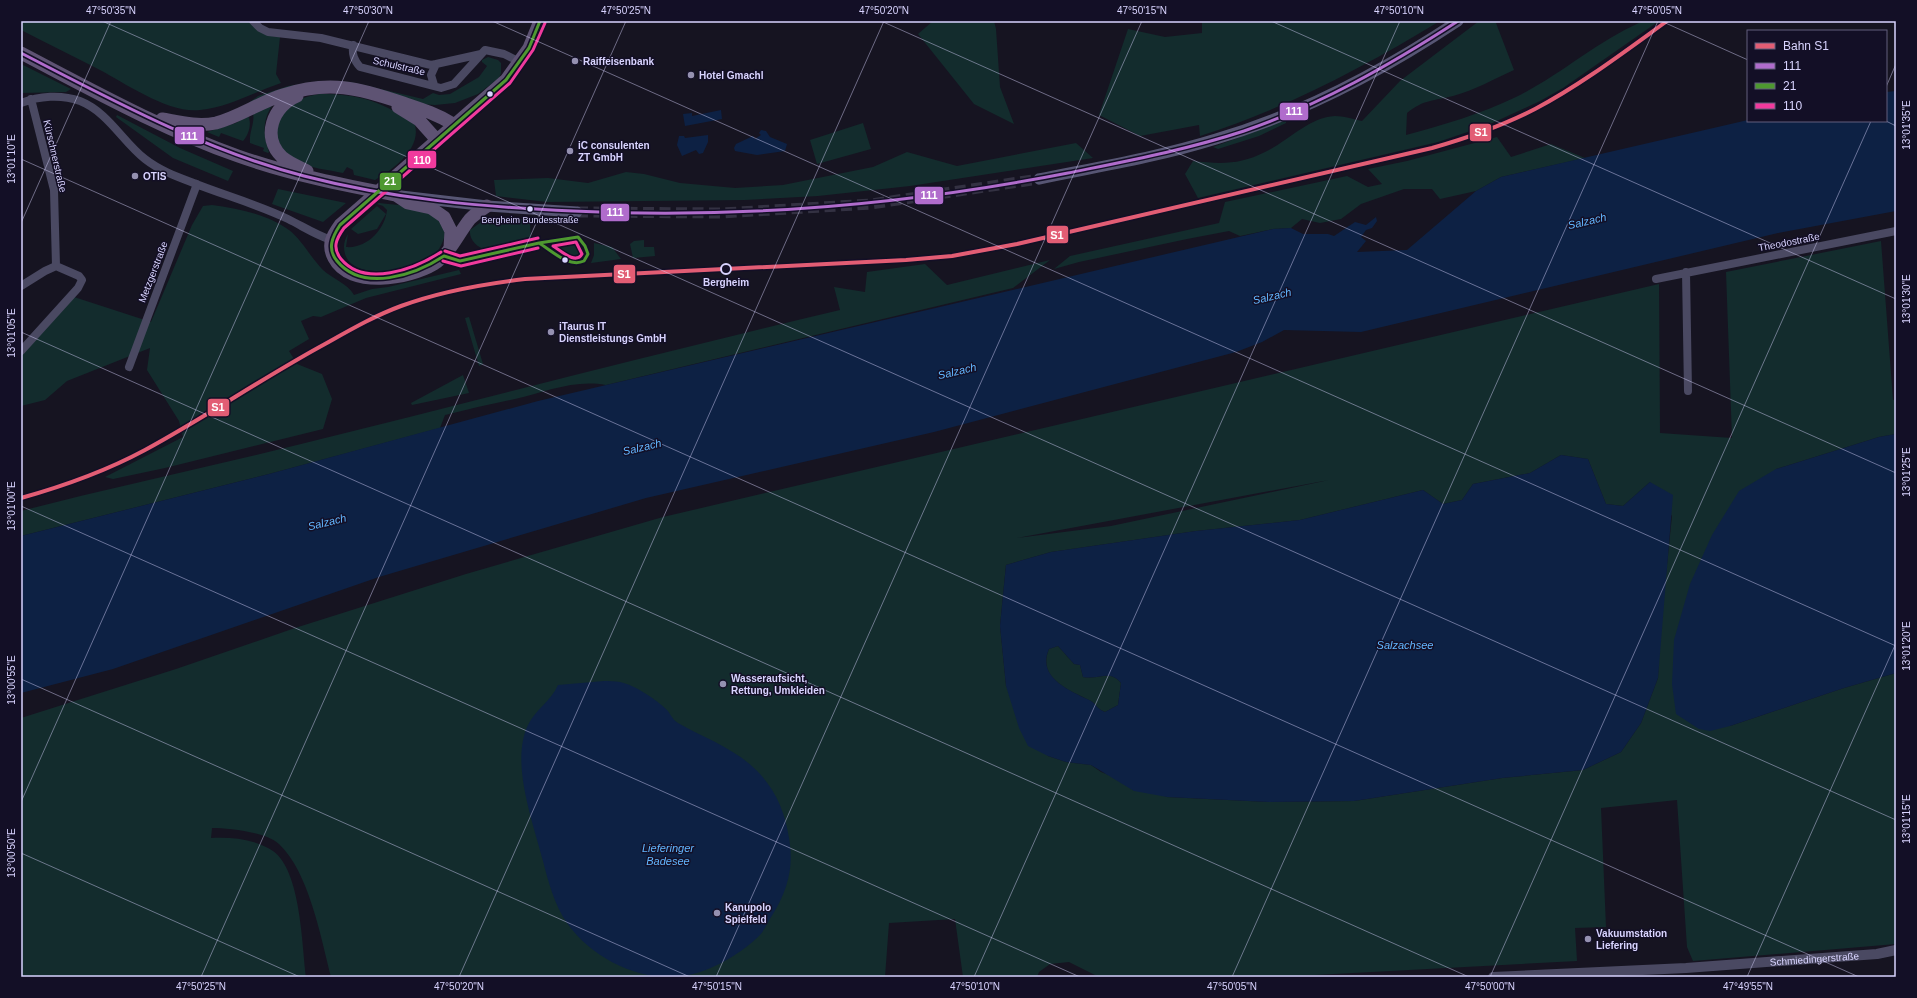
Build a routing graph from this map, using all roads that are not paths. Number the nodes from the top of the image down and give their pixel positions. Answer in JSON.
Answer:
{"nodes":[{"id":1,"x":254,"y":21,"type":"edge"},
{"id":2,"x":540,"y":21,"type":"edge"},
{"id":3,"x":1458,"y":21,"type":"edge"},
{"id":4,"x":353,"y":45,"type":"junction"},
{"id":5,"x":21,"y":53,"type":"edge"},
{"id":6,"x":481,"y":54,"type":"junction"},
{"id":7,"x":520,"y":62,"type":"junction"},
{"id":8,"x":436,"y":64,"type":"junction"},
{"id":9,"x":434,"y":85,"type":"junction"},
{"id":10,"x":31,"y":99,"type":"junction"},
{"id":11,"x":21,"y":103,"type":"edge"},
{"id":12,"x":142,"y":115,"type":"junction"},
{"id":13,"x":453,"y":124,"type":"junction"},
{"id":14,"x":436,"y":140,"type":"junction"},
{"id":15,"x":1039,"y":179,"type":"tunnel mouth"},
{"id":16,"x":197,"y":184,"type":"junction"},
{"id":17,"x":336,"y":184,"type":"junction"},
{"id":18,"x":396,"y":195,"type":"junction"},
{"id":19,"x":486,"y":206,"type":"junction"},
{"id":20,"x":577,"y":212,"type":"tunnel mouth"},
{"id":21,"x":1896,"y":231,"type":"edge"},
{"id":22,"x":331,"y":240,"type":"junction"},
{"id":23,"x":450,"y":248,"type":"junction"},
{"id":24,"x":56,"y":266,"type":"junction"},
{"id":25,"x":1686,"y":272,"type":"junction"},
{"id":26,"x":1656,"y":279,"type":"dead end"},
{"id":27,"x":21,"y":286,"type":"edge"},
{"id":28,"x":21,"y":351,"type":"edge"},
{"id":29,"x":129,"y":367,"type":"dead end"},
{"id":30,"x":1688,"y":391,"type":"dead end"},
{"id":31,"x":1896,"y":950,"type":"edge"},
{"id":32,"x":1522,"y":976,"type":"edge"},
{"id":33,"x":1493,"y":977,"type":"edge"}],
"edges":[{"from":1,"to":4,"type":"street","name":"Schulstraße"},
{"from":2,"to":7,"type":"main road"},
{"from":3,"to":15,"type":"main road"},
{"from":4,"to":8,"type":"street","name":"Schulstraße"},
{"from":4,"to":9,"type":"street","name":"Schulstraße"},
{"from":5,"to":12,"type":"main road"},
{"from":6,"to":7,"type":"street","name":"Schulstraße"},
{"from":6,"to":8,"type":"street","name":"Schulstraße"},
{"from":6,"to":9,"type":"street","name":"Schulstraße"},
{"from":7,"to":13,"type":"main road"},
{"from":8,"to":9,"type":"street","name":"Schulstraße"},
{"from":10,"to":11,"type":"street"},
{"from":10,"to":16,"type":"street"},
{"from":10,"to":24,"type":"street","name":"Kürschnerstraße"},
{"from":12,"to":13,"type":"main road"},
{"from":12,"to":17,"type":"main road"},
{"from":13,"to":14,"type":"main road"},
{"from":14,"to":17,"type":"main road"},
{"from":14,"to":22,"type":"main road"},
{"from":16,"to":22,"type":"street"},
{"from":16,"to":29,"type":"street","name":"Metzgerstraße"},
{"from":17,"to":18,"type":"main road"},
{"from":18,"to":19,"type":"main road"},
{"from":18,"to":23,"type":"main road"},
{"from":19,"to":20,"type":"main road"},
{"from":19,"to":23,"type":"main road"},
{"from":21,"to":25,"type":"street","name":"Theodostraße"},
{"from":22,"to":23,"type":"main road"},
{"from":24,"to":27,"type":"street"},
{"from":24,"to":28,"type":"street"},
{"from":25,"to":26,"type":"street","name":"Theodostraße"},
{"from":25,"to":30,"type":"street"},
{"from":31,"to":32,"type":"street","name":"Schmiedingerstraße"},
{"from":32,"to":33,"type":"street","name":"Schmiedingerstraße"}]}
